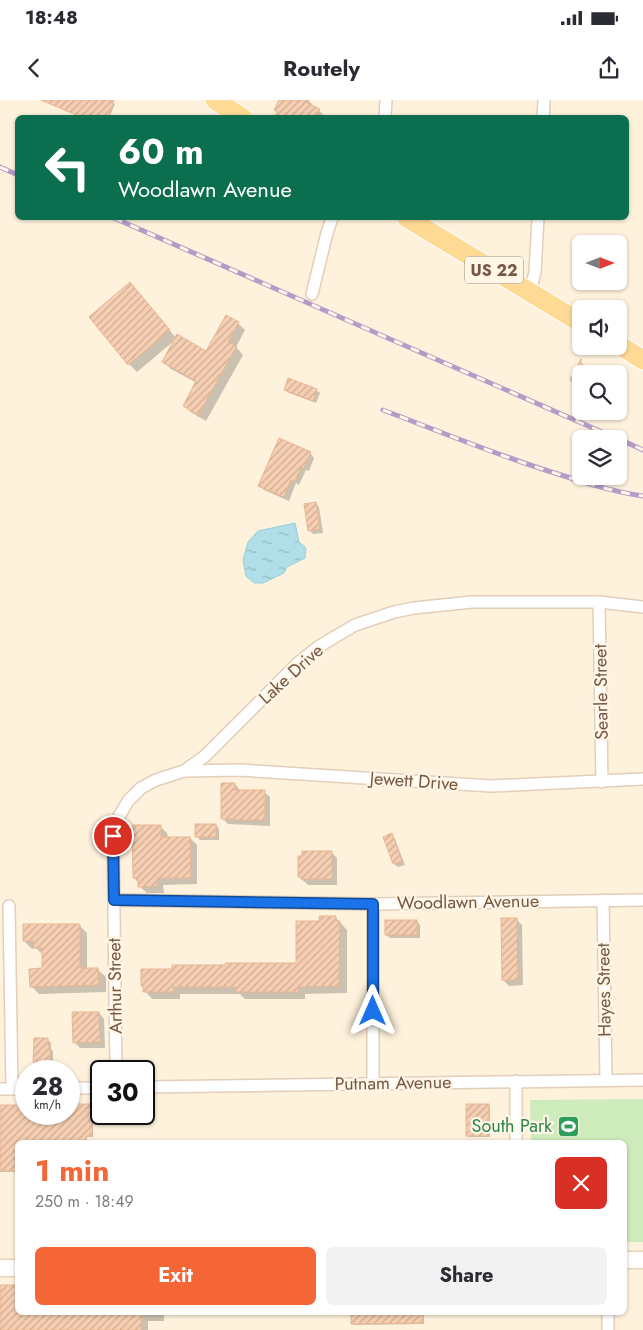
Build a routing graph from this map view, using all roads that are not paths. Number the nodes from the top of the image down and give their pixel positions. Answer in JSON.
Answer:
{"nodes":[{"id":1,"x":215,"y":100,"type":"edge"},
{"id":2,"x":386,"y":100,"type":"edge"},
{"id":3,"x":544,"y":100,"type":"edge"},
{"id":4,"x":238,"y":115,"type":"edge"},
{"id":5,"x":385,"y":115,"type":"edge"},
{"id":6,"x":543,"y":115,"type":"edge"},
{"id":7,"x":331,"y":220,"type":"edge"},
{"id":8,"x":410,"y":220,"type":"edge"},
{"id":9,"x":538,"y":220,"type":"edge"},
{"id":10,"x":530,"y":292,"type":"junction"},
{"id":11,"x":312,"y":294,"type":"dead end"},
{"id":12,"x":572,"y":318,"type":"edge"},
{"id":13,"x":627,"y":350,"type":"edge"},
{"id":14,"x":643,"y":360,"type":"edge"},
{"id":15,"x":599,"y":602,"type":"junction"},
{"id":16,"x":643,"y":607,"type":"edge"},
{"id":17,"x":184,"y":771,"type":"junction"},
{"id":18,"x":643,"y":779,"type":"edge"},
{"id":19,"x":602,"y":782,"type":"junction"},
{"id":20,"x":114,"y":900,"type":"junction"},
{"id":21,"x":603,"y":900,"type":"junction"},
{"id":22,"x":643,"y":900,"type":"edge"},
{"id":23,"x":373,"y":904,"type":"junction"},
{"id":24,"x":9,"y":906,"type":"dead end"},
{"id":25,"x":116,"y":1060,"type":"edge"},
{"id":26,"x":606,"y":1080,"type":"junction"},
{"id":27,"x":643,"y":1080,"type":"edge"},
{"id":28,"x":516,"y":1081,"type":"junction"},
{"id":29,"x":373,"y":1083,"type":"junction"},
{"id":30,"x":155,"y":1087,"type":"edge"},
{"id":31,"x":6,"y":1089,"type":"edge"},
{"id":32,"x":516,"y":1140,"type":"edge"},
{"id":33,"x":627,"y":1260,"type":"edge"},
{"id":34,"x":643,"y":1260,"type":"edge"},
{"id":35,"x":0,"y":1268,"type":"edge"},
{"id":36,"x":15,"y":1268,"type":"edge"},
{"id":37,"x":608,"y":1315,"type":"edge"},
{"id":38,"x":608,"y":1330,"type":"edge"}],
"edges":[{"from":1,"to":4,"type":"main road"},
{"from":2,"to":5,"type":"street"},
{"from":3,"to":6,"type":"street"},
{"from":7,"to":11,"type":"street"},
{"from":8,"to":10,"type":"main road","number":"US 22"},
{"from":9,"to":10,"type":"street"},
{"from":10,"to":12,"type":"main road","number":"US 22"},
{"from":13,"to":14,"type":"main road"},
{"from":15,"to":16,"type":"street","name":"Lake Drive"},
{"from":15,"to":17,"type":"street","name":"Lake Drive"},
{"from":15,"to":19,"type":"street","name":"Searle Street"},
{"from":17,"to":19,"type":"street","name":"Jewett Drive"},
{"from":17,"to":20,"type":"street","name":"Lake Drive"},
{"from":18,"to":19,"type":"street","name":"Jewett Drive"},
{"from":20,"to":23,"type":"street","name":"Woodlawn Avenue"},
{"from":20,"to":25,"type":"street","name":"Arthur Street"},
{"from":21,"to":22,"type":"street","name":"Woodlawn Avenue"},
{"from":21,"to":23,"type":"street","name":"Woodlawn Avenue"},
{"from":21,"to":26,"type":"street","name":"Hayes Street"},
{"from":23,"to":29,"type":"street"},
{"from":24,"to":31,"type":"street"},
{"from":26,"to":27,"type":"street","name":"Putnam Avenue"},
{"from":26,"to":28,"type":"street","name":"Putnam Avenue"},
{"from":28,"to":29,"type":"street","name":"Putnam Avenue"},
{"from":28,"to":32,"type":"street"},
{"from":29,"to":30,"type":"street","name":"Putnam Avenue"},
{"from":33,"to":34,"type":"street"},
{"from":35,"to":36,"type":"street"},
{"from":37,"to":38,"type":"street"}]}
